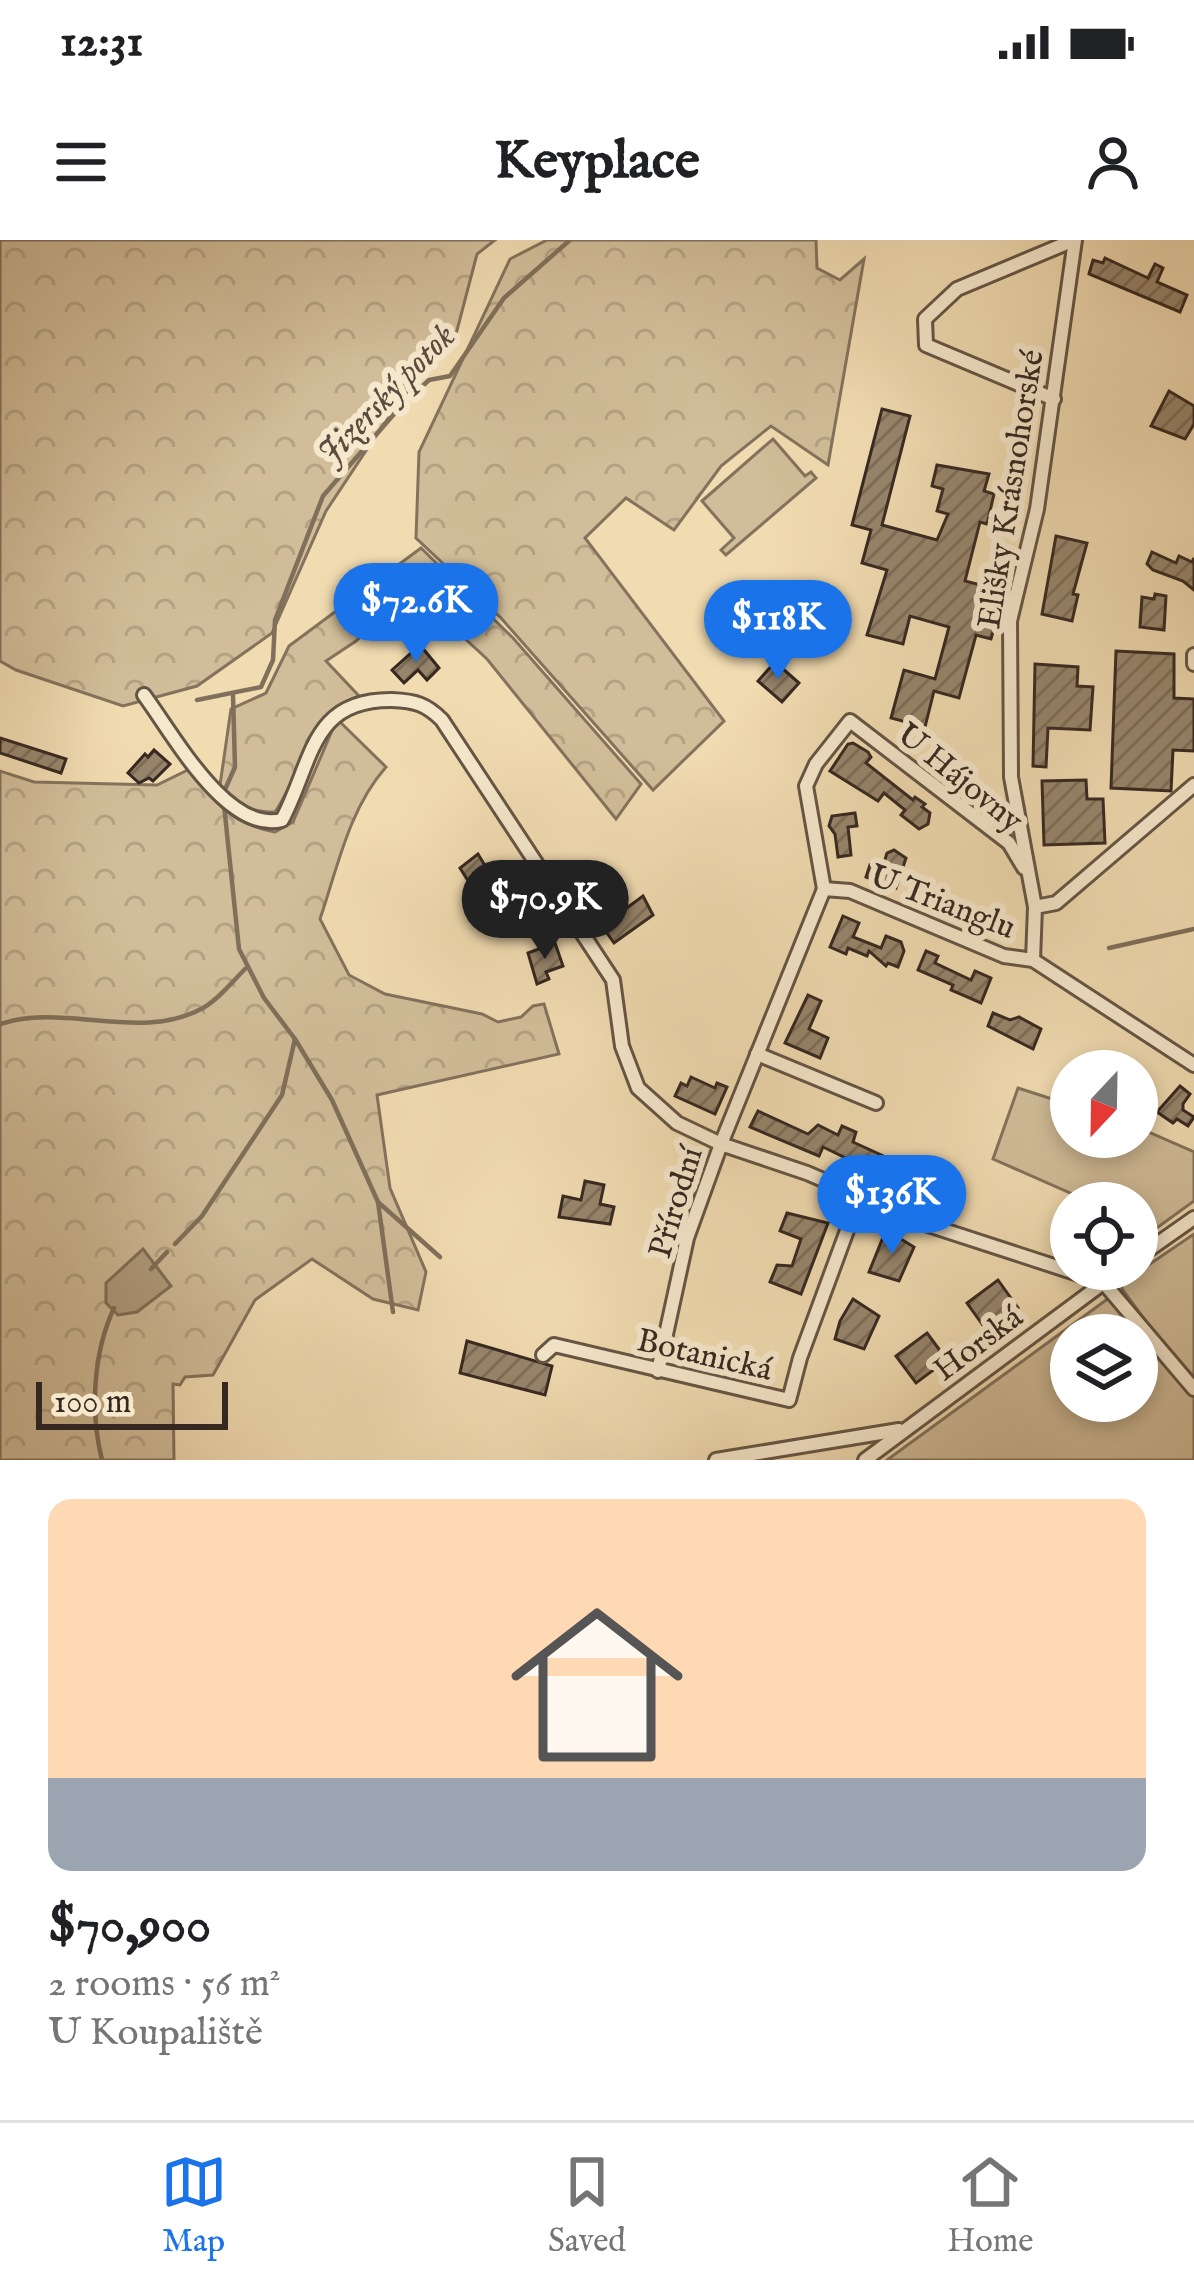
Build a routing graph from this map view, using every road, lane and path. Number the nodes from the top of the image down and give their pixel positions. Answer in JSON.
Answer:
{"nodes":[{"id":1,"x":1075,"y":240,"type":"edge"},
{"id":2,"x":1054,"y":399,"type":"junction"},
{"id":3,"x":146,"y":698,"type":"dead end"},
{"id":4,"x":850,"y":721,"type":"joint"},
{"id":5,"x":1194,"y":784,"type":"edge"},
{"id":6,"x":1031,"y":879,"type":"junction"},
{"id":7,"x":824,"y":889,"type":"junction"},
{"id":8,"x":1035,"y":907,"type":"junction"},
{"id":9,"x":1033,"y":961,"type":"junction"},
{"id":10,"x":757,"y":1054,"type":"junction"},
{"id":11,"x":1194,"y":1066,"type":"edge"},
{"id":12,"x":876,"y":1103,"type":"dead end"},
{"id":13,"x":721,"y":1144,"type":"junction"},
{"id":14,"x":860,"y":1198,"type":"junction"},
{"id":15,"x":1194,"y":1218,"type":"edge"},
{"id":16,"x":1158,"y":1243,"type":"edge"},
{"id":17,"x":1050,"y":1266,"type":"edge"},
{"id":18,"x":1092,"y":1290,"type":"edge"},
{"id":19,"x":1110,"y":1290,"type":"edge"},
{"id":20,"x":543,"y":1355,"type":"dead end"},
{"id":21,"x":658,"y":1371,"type":"junction"},
{"id":22,"x":1194,"y":1388,"type":"edge"},
{"id":23,"x":906,"y":1428,"type":"junction"},
{"id":24,"x":716,"y":1460,"type":"edge"},
{"id":25,"x":865,"y":1460,"type":"edge"}],
"edges":[{"from":1,"to":2,"type":"street","name":"Elišky Krásnohorské"},
{"from":1,"to":2,"type":"street"},
{"from":2,"to":6,"type":"street","name":"Elišky Krásnohorské"},
{"from":3,"to":13,"type":"street"},
{"from":4,"to":6,"type":"street","name":"U Hájovny"},
{"from":4,"to":7,"type":"street","name":"U Trianglu"},
{"from":5,"to":8,"type":"street"},
{"from":6,"to":8,"type":"street","name":"Elišky Krásnohorské"},
{"from":7,"to":9,"type":"street","name":"U Trianglu"},
{"from":7,"to":10,"type":"street","name":"Přírodní"},
{"from":8,"to":9,"type":"street","name":"Elišky Krásnohorské"},
{"from":9,"to":11,"type":"street","name":"U Trianglu"},
{"from":10,"to":12,"type":"street"},
{"from":10,"to":13,"type":"street","name":"Přírodní"},
{"from":13,"to":14,"type":"street"},
{"from":13,"to":21,"type":"street","name":"Přírodní"},
{"from":14,"to":17,"type":"street"},
{"from":14,"to":21,"type":"street","name":"Botanická"},
{"from":15,"to":16,"type":"street"},
{"from":18,"to":23,"type":"street","name":"Horská"},
{"from":19,"to":22,"type":"street"},
{"from":20,"to":21,"type":"street","name":"Botanická"},
{"from":23,"to":24,"type":"street"},
{"from":23,"to":25,"type":"street","name":"Horská"}]}
